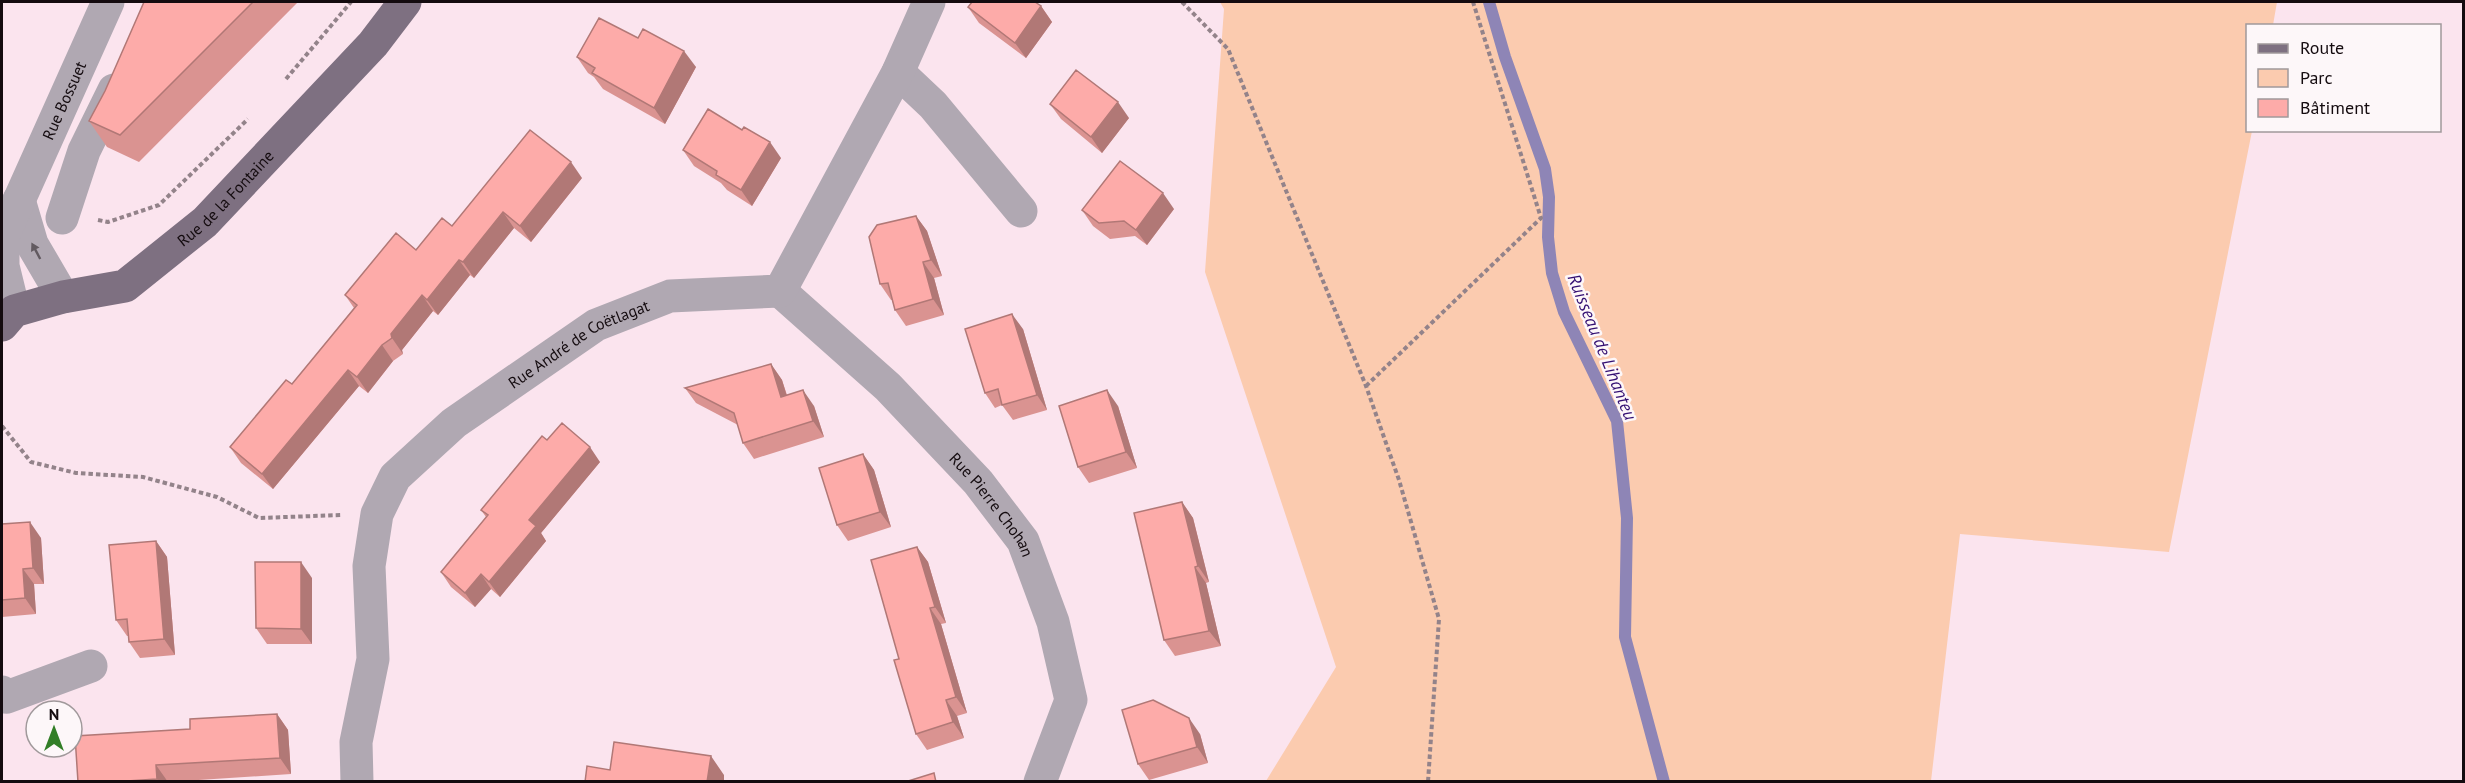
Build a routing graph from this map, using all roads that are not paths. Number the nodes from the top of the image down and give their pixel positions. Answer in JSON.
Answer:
{"nodes":[{"id":1,"x":108,"y":2,"type":"edge"},
{"id":2,"x":405,"y":2,"type":"edge"},
{"id":3,"x":929,"y":2,"type":"edge"},
{"id":4,"x":128,"y":58,"type":"edge"},
{"id":5,"x":898,"y":72,"type":"junction"},
{"id":6,"x":19,"y":200,"type":"junction"},
{"id":7,"x":1021,"y":211,"type":"dead end"},
{"id":8,"x":62,"y":218,"type":"road end"},
{"id":9,"x":780,"y":291,"type":"junction"},
{"id":10,"x":63,"y":297,"type":"junction"},
{"id":11,"x":8,"y":318,"type":"edge"},
{"id":12,"x":91,"y":666,"type":"dead end"},
{"id":13,"x":2,"y":692,"type":"edge"},
{"id":14,"x":357,"y":782,"type":"edge"},
{"id":15,"x":1040,"y":782,"type":"edge"}],
"edges":[{"from":1,"to":6,"type":"street","name":"Rue Bossuet"},
{"from":2,"to":10,"type":"main road","name":"Rue de la Fontaine"},
{"from":3,"to":5,"type":"street"},
{"from":4,"to":8,"type":"street"},
{"from":5,"to":7,"type":"street"},
{"from":5,"to":9,"type":"street"},
{"from":10,"to":6,"type":"street","one_way":true},
{"from":6,"to":11,"type":"street","name":"Rue Bossuet"},
{"from":9,"to":14,"type":"street","name":"Rue André de Coëtlagat"},
{"from":9,"to":15,"type":"street","name":"Rue Pierre Chohan"},
{"from":10,"to":11,"type":"main road","name":"Rue de la Fontaine"},
{"from":12,"to":13,"type":"street"}]}
